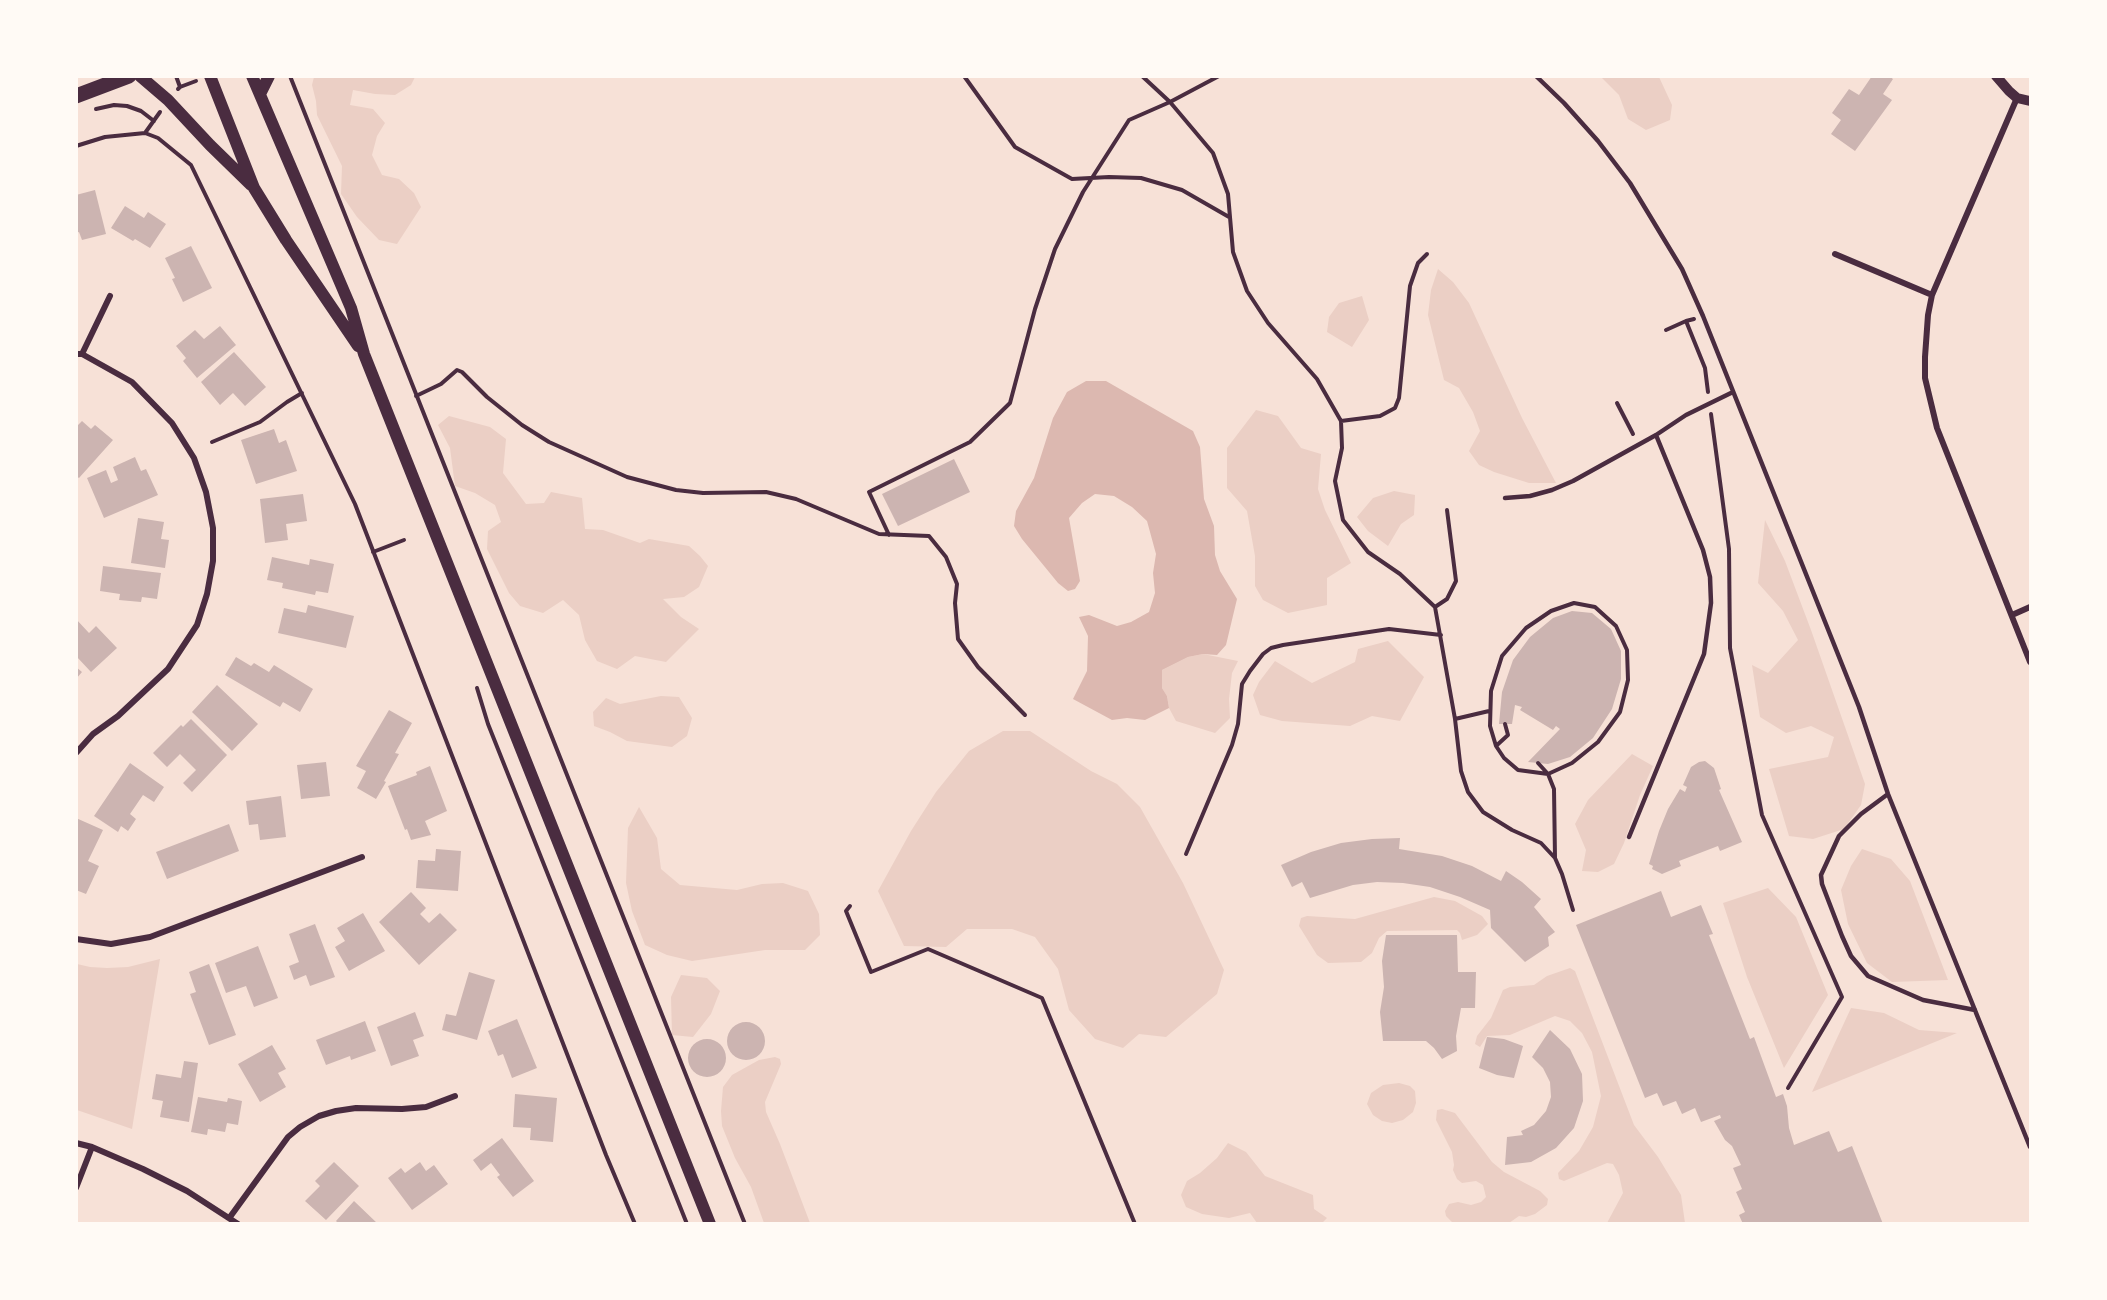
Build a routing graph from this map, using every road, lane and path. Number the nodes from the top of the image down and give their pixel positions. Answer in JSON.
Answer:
{"nodes":[{"id":1,"x":129,"y":76,"type":"edge"},
{"id":2,"x":141,"y":76,"type":"edge"},
{"id":3,"x":210,"y":76,"type":"edge"},
{"id":4,"x":252,"y":76,"type":"edge"},
{"id":5,"x":269,"y":76,"type":"edge"},
{"id":6,"x":290,"y":76,"type":"edge"},
{"id":7,"x":964,"y":76,"type":"edge"},
{"id":8,"x":1142,"y":76,"type":"edge"},
{"id":9,"x":1219,"y":76,"type":"edge"},
{"id":10,"x":1536,"y":76,"type":"edge"},
{"id":11,"x":1996,"y":76,"type":"edge"},
{"id":12,"x":260,"y":94,"type":"junction"},
{"id":13,"x":76,"y":96,"type":"edge"},
{"id":14,"x":2017,"y":98,"type":"junction"},
{"id":15,"x":168,"y":100,"type":"junction"},
{"id":16,"x":2031,"y":101,"type":"edge"},
{"id":17,"x":1170,"y":102,"type":"junction"},
{"id":18,"x":92,"y":110,"type":"dead end"},
{"id":19,"x":154,"y":121,"type":"junction"},
{"id":20,"x":145,"y":133,"type":"junction"},
{"id":21,"x":76,"y":146,"type":"edge"},
{"id":22,"x":1091,"y":178,"type":"junction"},
{"id":23,"x":254,"y":188,"type":"junction"},
{"id":24,"x":1230,"y":218,"type":"junction"},
{"id":25,"x":1427,"y":254,"type":"dead end"},
{"id":26,"x":1835,"y":254,"type":"dead end"},
{"id":27,"x":1932,"y":295,"type":"junction"},
{"id":28,"x":110,"y":296,"type":"dead end"},
{"id":29,"x":1703,"y":316,"type":"junction"},
{"id":30,"x":1686,"y":321,"type":"junction"},
{"id":31,"x":1666,"y":330,"type":"dead end"},
{"id":32,"x":79,"y":354,"type":"edge"},
{"id":33,"x":364,"y":354,"type":"junction"},
{"id":34,"x":1733,"y":392,"type":"junction"},
{"id":35,"x":302,"y":393,"type":"junction"},
{"id":36,"x":416,"y":396,"type":"junction"},
{"id":37,"x":1617,"y":403,"type":"dead end"},
{"id":38,"x":1710,"y":403,"type":"junction"},
{"id":39,"x":1341,"y":421,"type":"junction"},
{"id":40,"x":1656,"y":435,"type":"junction"},
{"id":41,"x":212,"y":442,"type":"dead end"},
{"id":42,"x":1639,"y":445,"type":"junction"},
{"id":43,"x":1505,"y":498,"type":"dead end"},
{"id":44,"x":1447,"y":510,"type":"dead end"},
{"id":45,"x":889,"y":535,"type":"junction"},
{"id":46,"x":404,"y":540,"type":"dead end"},
{"id":47,"x":374,"y":552,"type":"junction"},
{"id":48,"x":1434,"y":607,"type":"junction"},
{"id":49,"x":2031,"y":607,"type":"edge"},
{"id":50,"x":2012,"y":615,"type":"junction"},
{"id":51,"x":1441,"y":635,"type":"junction"},
{"id":52,"x":2031,"y":662,"type":"edge"},
{"id":53,"x":476,"y":681,"type":"dead end"},
{"id":54,"x":1489,"y":711,"type":"junction"},
{"id":55,"x":1025,"y":716,"type":"dead end"},
{"id":56,"x":1455,"y":719,"type":"junction"},
{"id":57,"x":1505,"y":724,"type":"dead end"},
{"id":58,"x":1496,"y":746,"type":"junction"},
{"id":59,"x":76,"y":753,"type":"edge"},
{"id":60,"x":1538,"y":763,"type":"dead end"},
{"id":61,"x":1548,"y":774,"type":"junction"},
{"id":62,"x":1888,"y":794,"type":"junction"},
{"id":63,"x":1629,"y":837,"type":"dead end"},
{"id":64,"x":1186,"y":854,"type":"dead end"},
{"id":65,"x":362,"y":857,"type":"dead end"},
{"id":66,"x":1555,"y":858,"type":"junction"},
{"id":67,"x":850,"y":906,"type":"dead end"},
{"id":68,"x":1573,"y":910,"type":"dead end"},
{"id":69,"x":76,"y":939,"type":"edge"},
{"id":70,"x":1975,"y":1010,"type":"junction"},
{"id":71,"x":1788,"y":1088,"type":"dead end"},
{"id":72,"x":455,"y":1096,"type":"dead end"},
{"id":73,"x":76,"y":1143,"type":"edge"},
{"id":74,"x":92,"y":1147,"type":"junction"},
{"id":75,"x":2031,"y":1147,"type":"edge"},
{"id":76,"x":76,"y":1188,"type":"edge"},
{"id":77,"x":230,"y":1217,"type":"junction"},
{"id":78,"x":238,"y":1224,"type":"edge"},
{"id":79,"x":635,"y":1224,"type":"edge"},
{"id":80,"x":687,"y":1224,"type":"edge"},
{"id":81,"x":711,"y":1224,"type":"edge"},
{"id":82,"x":745,"y":1224,"type":"edge"},
{"id":83,"x":1135,"y":1224,"type":"edge"}],
"edges":[{"from":1,"to":13,"type":"highway"},
{"from":2,"to":15,"type":"main road"},
{"from":3,"to":23,"type":"main road"},
{"from":4,"to":12,"type":"main road"},
{"from":5,"to":12,"type":"main road"},
{"from":6,"to":36,"type":"path"},
{"from":7,"to":22,"type":"path"},
{"from":8,"to":17,"type":"path"},
{"from":9,"to":17,"type":"path"},
{"from":10,"to":29,"type":"lane"},
{"from":11,"to":14,"type":"street"},
{"from":12,"to":33,"type":"main road"},
{"from":14,"to":16,"type":"street"},
{"from":14,"to":27,"type":"street"},
{"from":15,"to":19,"type":"path"},
{"from":15,"to":23,"type":"main road"},
{"from":17,"to":22,"type":"path"},
{"from":17,"to":24,"type":"path"},
{"from":18,"to":19,"type":"path"},
{"from":19,"to":20,"type":"path"},
{"from":20,"to":21,"type":"path"},
{"from":20,"to":35,"type":"path"},
{"from":22,"to":24,"type":"path"},
{"from":22,"to":45,"type":"path"},
{"from":23,"to":33,"type":"main road"},
{"from":24,"to":39,"type":"path"},
{"from":25,"to":39,"type":"path"},
{"from":26,"to":27,"type":"street"},
{"from":27,"to":50,"type":"street"},
{"from":28,"to":32,"type":"street"},
{"from":29,"to":30,"type":"path"},
{"from":29,"to":34,"type":"lane"},
{"from":30,"to":31,"type":"path"},
{"from":30,"to":38,"type":"path"},
{"from":32,"to":59,"type":"street"},
{"from":33,"to":81,"type":"main road"},
{"from":34,"to":38,"type":"lane"},
{"from":34,"to":62,"type":"lane"},
{"from":35,"to":41,"type":"path"},
{"from":35,"to":47,"type":"path"},
{"from":36,"to":45,"type":"path"},
{"from":36,"to":82,"type":"path"},
{"from":37,"to":42,"type":"path"},
{"from":38,"to":40,"type":"lane"},
{"from":38,"to":71,"type":"path"},
{"from":39,"to":48,"type":"path"},
{"from":40,"to":42,"type":"lane"},
{"from":40,"to":63,"type":"lane"},
{"from":42,"to":43,"type":"lane"},
{"from":44,"to":48,"type":"path"},
{"from":45,"to":55,"type":"path"},
{"from":46,"to":47,"type":"path"},
{"from":47,"to":79,"type":"path"},
{"from":48,"to":51,"type":"path"},
{"from":49,"to":50,"type":"street"},
{"from":50,"to":52,"type":"street"},
{"from":51,"to":56,"type":"path"},
{"from":51,"to":64,"type":"path"},
{"from":53,"to":80,"type":"path"},
{"from":54,"to":56,"type":"path"},
{"from":54,"to":58,"type":"path"},
{"from":54,"to":61,"type":"path"},
{"from":56,"to":66,"type":"path"},
{"from":57,"to":58,"type":"path"},
{"from":58,"to":61,"type":"path"},
{"from":60,"to":61,"type":"path"},
{"from":61,"to":66,"type":"path"},
{"from":62,"to":70,"type":"lane"},
{"from":62,"to":70,"type":"lane"},
{"from":65,"to":69,"type":"street"},
{"from":66,"to":68,"type":"path"},
{"from":67,"to":83,"type":"path"},
{"from":70,"to":75,"type":"lane"},
{"from":72,"to":77,"type":"street"},
{"from":73,"to":74,"type":"street"},
{"from":74,"to":76,"type":"street"},
{"from":74,"to":77,"type":"street"},
{"from":77,"to":78,"type":"street"}]}
